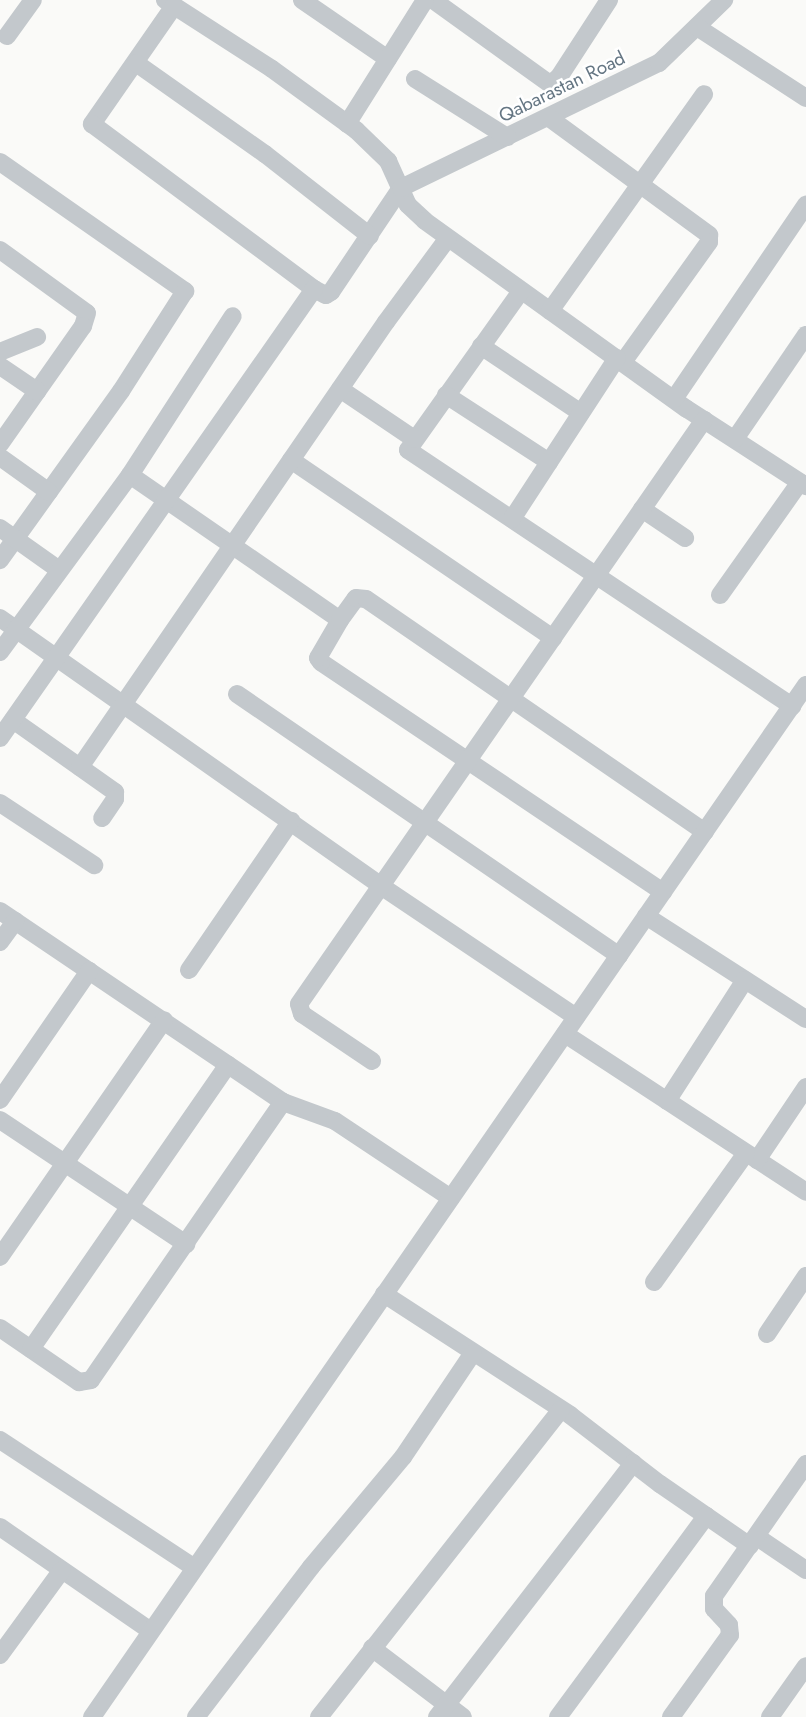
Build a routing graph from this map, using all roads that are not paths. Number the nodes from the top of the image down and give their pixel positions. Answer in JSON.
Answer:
{"nodes":[{"id":1,"x":33,"y":0,"type":"edge"},
{"id":2,"x":302,"y":0,"type":"edge"},
{"id":3,"x":425,"y":0,"type":"edge"},
{"id":4,"x":433,"y":0,"type":"edge"},
{"id":5,"x":609,"y":0,"type":"edge"},
{"id":6,"x":724,"y":0,"type":"edge"},
{"id":7,"x":169,"y":3,"type":"edge"},
{"id":8,"x":697,"y":27,"type":"junction"},
{"id":9,"x":7,"y":36,"type":"dead end"},
{"id":10,"x":388,"y":59,"type":"junction"},
{"id":11,"x":136,"y":63,"type":"junction"},
{"id":12,"x":416,"y":79,"type":"dead end"},
{"id":13,"x":704,"y":94,"type":"dead end"},
{"id":14,"x":806,"y":98,"type":"edge"},
{"id":15,"x":548,"y":117,"type":"junction"},
{"id":16,"x":347,"y":124,"type":"junction"},
{"id":17,"x":507,"y":137,"type":"junction"},
{"id":18,"x":0,"y":162,"type":"edge"},
{"id":19,"x":641,"y":182,"type":"junction"},
{"id":20,"x":401,"y":188,"type":"junction"},
{"id":21,"x":806,"y":206,"type":"edge"},
{"id":22,"x":370,"y":236,"type":"junction"},
{"id":23,"x":448,"y":238,"type":"junction"},
{"id":24,"x":0,"y":250,"type":"edge"},
{"id":25,"x":314,"y":289,"type":"junction"},
{"id":26,"x":521,"y":291,"type":"junction"},
{"id":27,"x":550,"y":311,"type":"junction"},
{"id":28,"x":233,"y":316,"type":"dead end"},
{"id":29,"x":806,"y":336,"type":"edge"},
{"id":30,"x":37,"y":337,"type":"dead end"},
{"id":31,"x":481,"y":346,"type":"junction"},
{"id":32,"x":0,"y":352,"type":"edge"},
{"id":33,"x":620,"y":360,"type":"junction"},
{"id":34,"x":0,"y":366,"type":"edge"},
{"id":35,"x":340,"y":389,"type":"junction"},
{"id":36,"x":37,"y":391,"type":"junction"},
{"id":37,"x":446,"y":395,"type":"junction"},
{"id":38,"x":674,"y":399,"type":"junction"},
{"id":39,"x":581,"y":413,"type":"junction"},
{"id":40,"x":704,"y":420,"type":"junction"},
{"id":41,"x":414,"y":439,"type":"junction"},
{"id":42,"x":735,"y":439,"type":"junction"},
{"id":43,"x":0,"y":444,"type":"edge"},
{"id":44,"x":0,"y":457,"type":"edge"},
{"id":45,"x":290,"y":460,"type":"junction"},
{"id":46,"x":548,"y":462,"type":"junction"},
{"id":47,"x":130,"y":475,"type":"junction"},
{"id":48,"x":803,"y":484,"type":"edge"},
{"id":49,"x":49,"y":492,"type":"junction"},
{"id":50,"x":166,"y":500,"type":"junction"},
{"id":51,"x":642,"y":509,"type":"junction"},
{"id":52,"x":512,"y":520,"type":"junction"},
{"id":53,"x":0,"y":528,"type":"edge"},
{"id":54,"x":16,"y":538,"type":"junction"},
{"id":55,"x":685,"y":538,"type":"dead end"},
{"id":56,"x":233,"y":544,"type":"junction"},
{"id":57,"x":0,"y":560,"type":"edge"},
{"id":58,"x":59,"y":570,"type":"junction"},
{"id":59,"x":597,"y":576,"type":"junction"},
{"id":60,"x":720,"y":595,"type":"dead end"},
{"id":61,"x":0,"y":618,"type":"edge"},
{"id":62,"x":340,"y":620,"type":"junction"},
{"id":63,"x":16,"y":629,"type":"junction"},
{"id":64,"x":553,"y":638,"type":"junction"},
{"id":65,"x":0,"y":652,"type":"edge"},
{"id":66,"x":56,"y":658,"type":"junction"},
{"id":67,"x":806,"y":685,"type":"edge"},
{"id":68,"x":237,"y":694,"type":"dead end"},
{"id":69,"x":510,"y":700,"type":"junction"},
{"id":70,"x":123,"y":705,"type":"junction"},
{"id":71,"x":792,"y":706,"type":"junction"},
{"id":72,"x":13,"y":720,"type":"junction"},
{"id":73,"x":0,"y":738,"type":"edge"},
{"id":74,"x":467,"y":762,"type":"junction"},
{"id":75,"x":80,"y":767,"type":"junction"},
{"id":76,"x":0,"y":803,"type":"edge"},
{"id":77,"x":102,"y":818,"type":"dead end"},
{"id":78,"x":291,"y":821,"type":"junction"},
{"id":79,"x":424,"y":824,"type":"junction"},
{"id":80,"x":704,"y":832,"type":"junction"},
{"id":81,"x":94,"y":865,"type":"dead end"},
{"id":82,"x":381,"y":886,"type":"junction"},
{"id":83,"x":663,"y":892,"type":"junction"},
{"id":84,"x":7,"y":916,"type":"edge"},
{"id":85,"x":646,"y":916,"type":"junction"},
{"id":86,"x":0,"y":942,"type":"edge"},
{"id":87,"x":619,"y":956,"type":"junction"},
{"id":88,"x":89,"y":970,"type":"junction"},
{"id":89,"x":189,"y":970,"type":"dead end"},
{"id":90,"x":745,"y":980,"type":"junction"},
{"id":91,"x":576,"y":1017,"type":"junction"},
{"id":92,"x":806,"y":1018,"type":"edge"},
{"id":93,"x":164,"y":1020,"type":"junction"},
{"id":94,"x":565,"y":1034,"type":"junction"},
{"id":95,"x":372,"y":1061,"type":"dead end"},
{"id":96,"x":228,"y":1064,"type":"junction"},
{"id":97,"x":5,"y":1080,"type":"edge"},
{"id":98,"x":806,"y":1087,"type":"edge"},
{"id":99,"x":0,"y":1100,"type":"edge"},
{"id":100,"x":667,"y":1101,"type":"junction"},
{"id":101,"x":284,"y":1102,"type":"junction"},
{"id":102,"x":0,"y":1120,"type":"edge"},
{"id":103,"x":752,"y":1156,"type":"junction"},
{"id":104,"x":64,"y":1163,"type":"junction"},
{"id":105,"x":806,"y":1192,"type":"edge"},
{"id":106,"x":451,"y":1198,"type":"junction"},
{"id":107,"x":130,"y":1206,"type":"junction"},
{"id":108,"x":186,"y":1244,"type":"junction"},
{"id":109,"x":0,"y":1257,"type":"edge"},
{"id":110,"x":806,"y":1276,"type":"edge"},
{"id":111,"x":654,"y":1282,"type":"dead end"},
{"id":112,"x":384,"y":1294,"type":"junction"},
{"id":113,"x":1,"y":1331,"type":"edge"},
{"id":114,"x":768,"y":1334,"type":"dead end"},
{"id":115,"x":31,"y":1349,"type":"junction"},
{"id":116,"x":473,"y":1353,"type":"junction"},
{"id":117,"x":561,"y":1410,"type":"junction"},
{"id":118,"x":0,"y":1440,"type":"edge"},
{"id":119,"x":633,"y":1463,"type":"junction"},
{"id":120,"x":806,"y":1464,"type":"edge"},
{"id":121,"x":706,"y":1516,"type":"junction"},
{"id":122,"x":3,"y":1534,"type":"edge"},
{"id":123,"x":753,"y":1541,"type":"junction"},
{"id":124,"x":195,"y":1568,"type":"junction"},
{"id":125,"x":62,"y":1570,"type":"junction"},
{"id":126,"x":806,"y":1570,"type":"edge"},
{"id":127,"x":151,"y":1631,"type":"junction"},
{"id":128,"x":372,"y":1648,"type":"junction"},
{"id":129,"x":0,"y":1655,"type":"edge"},
{"id":130,"x":806,"y":1666,"type":"edge"},
{"id":131,"x":442,"y":1711,"type":"edge"},
{"id":132,"x":92,"y":1717,"type":"edge"},
{"id":133,"x":196,"y":1717,"type":"edge"},
{"id":134,"x":319,"y":1717,"type":"edge"},
{"id":135,"x":463,"y":1717,"type":"edge"},
{"id":136,"x":558,"y":1717,"type":"edge"},
{"id":137,"x":671,"y":1717,"type":"edge"},
{"id":138,"x":770,"y":1717,"type":"edge"}],
"edges":[{"from":1,"to":9,"type":"street"},
{"from":2,"to":10,"type":"street"},
{"from":3,"to":10,"type":"street"},
{"from":4,"to":5,"type":"street"},
{"from":6,"to":8,"type":"street","name":"Qabarastan Road"},
{"from":7,"to":11,"type":"street"},
{"from":7,"to":16,"type":"street"},
{"from":8,"to":14,"type":"street"},
{"from":8,"to":15,"type":"street","name":"Qabarastan Road"},
{"from":10,"to":16,"type":"street"},
{"from":11,"to":22,"type":"street"},
{"from":11,"to":25,"type":"street"},
{"from":12,"to":17,"type":"street"},
{"from":13,"to":19,"type":"street"},
{"from":15,"to":17,"type":"street","name":"Qabarastan Road"},
{"from":15,"to":19,"type":"street"},
{"from":16,"to":20,"type":"street"},
{"from":17,"to":20,"type":"street","name":"Qabarastan Road"},
{"from":18,"to":49,"type":"street"},
{"from":19,"to":27,"type":"street"},
{"from":19,"to":33,"type":"street"},
{"from":20,"to":22,"type":"street"},
{"from":20,"to":23,"type":"street"},
{"from":21,"to":38,"type":"street"},
{"from":22,"to":25,"type":"street"},
{"from":23,"to":26,"type":"street"},
{"from":23,"to":35,"type":"street"},
{"from":24,"to":36,"type":"street"},
{"from":25,"to":50,"type":"street"},
{"from":26,"to":27,"type":"street"},
{"from":26,"to":31,"type":"street"},
{"from":27,"to":33,"type":"street"},
{"from":28,"to":47,"type":"street"},
{"from":29,"to":42,"type":"street"},
{"from":30,"to":32,"type":"street"},
{"from":31,"to":37,"type":"street"},
{"from":31,"to":39,"type":"street"},
{"from":33,"to":38,"type":"street"},
{"from":33,"to":39,"type":"street"},
{"from":34,"to":36,"type":"street"},
{"from":35,"to":41,"type":"street"},
{"from":35,"to":45,"type":"street"},
{"from":36,"to":43,"type":"street"},
{"from":37,"to":41,"type":"street"},
{"from":37,"to":46,"type":"street"},
{"from":38,"to":40,"type":"street"},
{"from":39,"to":46,"type":"street"},
{"from":40,"to":42,"type":"street"},
{"from":40,"to":51,"type":"street"},
{"from":41,"to":52,"type":"street"},
{"from":42,"to":48,"type":"street"},
{"from":44,"to":49,"type":"street"},
{"from":45,"to":56,"type":"street"},
{"from":45,"to":64,"type":"street"},
{"from":46,"to":52,"type":"street"},
{"from":47,"to":50,"type":"street"},
{"from":47,"to":58,"type":"street"},
{"from":48,"to":60,"type":"street"},
{"from":49,"to":54,"type":"street"},
{"from":50,"to":56,"type":"street"},
{"from":50,"to":66,"type":"street"},
{"from":51,"to":55,"type":"street"},
{"from":51,"to":59,"type":"street"},
{"from":52,"to":59,"type":"street"},
{"from":53,"to":54,"type":"street"},
{"from":54,"to":57,"type":"street"},
{"from":54,"to":58,"type":"street"},
{"from":56,"to":62,"type":"street"},
{"from":56,"to":70,"type":"street"},
{"from":58,"to":63,"type":"street"},
{"from":59,"to":64,"type":"street"},
{"from":59,"to":71,"type":"street"},
{"from":61,"to":63,"type":"street"},
{"from":62,"to":69,"type":"street"},
{"from":62,"to":74,"type":"street"},
{"from":63,"to":65,"type":"street"},
{"from":63,"to":66,"type":"street"},
{"from":64,"to":69,"type":"street"},
{"from":66,"to":70,"type":"street"},
{"from":66,"to":72,"type":"street"},
{"from":67,"to":71,"type":"street"},
{"from":68,"to":79,"type":"street"},
{"from":69,"to":74,"type":"street"},
{"from":69,"to":80,"type":"street"},
{"from":70,"to":75,"type":"street"},
{"from":70,"to":78,"type":"street"},
{"from":71,"to":80,"type":"street"},
{"from":72,"to":73,"type":"street"},
{"from":72,"to":75,"type":"street"},
{"from":74,"to":79,"type":"street"},
{"from":74,"to":83,"type":"street"},
{"from":75,"to":77,"type":"street"},
{"from":76,"to":81,"type":"street"},
{"from":78,"to":82,"type":"street"},
{"from":78,"to":89,"type":"street"},
{"from":79,"to":82,"type":"street"},
{"from":79,"to":87,"type":"street"},
{"from":80,"to":83,"type":"street"},
{"from":82,"to":91,"type":"street"},
{"from":82,"to":95,"type":"street"},
{"from":83,"to":85,"type":"street"},
{"from":84,"to":86,"type":"street"},
{"from":84,"to":88,"type":"street"},
{"from":85,"to":87,"type":"street"},
{"from":85,"to":90,"type":"street"},
{"from":87,"to":91,"type":"street"},
{"from":88,"to":93,"type":"street"},
{"from":88,"to":97,"type":"street"},
{"from":90,"to":92,"type":"street"},
{"from":90,"to":100,"type":"street"},
{"from":91,"to":94,"type":"street"},
{"from":93,"to":96,"type":"street"},
{"from":93,"to":104,"type":"street"},
{"from":94,"to":100,"type":"street"},
{"from":94,"to":106,"type":"street"},
{"from":96,"to":101,"type":"street"},
{"from":96,"to":107,"type":"street"},
{"from":97,"to":99,"type":"street"},
{"from":98,"to":103,"type":"street"},
{"from":100,"to":103,"type":"street"},
{"from":101,"to":106,"type":"street"},
{"from":101,"to":108,"type":"street"},
{"from":102,"to":104,"type":"street"},
{"from":103,"to":105,"type":"street"},
{"from":103,"to":111,"type":"street"},
{"from":104,"to":107,"type":"street"},
{"from":104,"to":109,"type":"street"},
{"from":106,"to":112,"type":"street"},
{"from":107,"to":108,"type":"street"},
{"from":107,"to":115,"type":"street"},
{"from":108,"to":115,"type":"street"},
{"from":110,"to":114,"type":"street"},
{"from":112,"to":116,"type":"street"},
{"from":112,"to":124,"type":"street"},
{"from":113,"to":115,"type":"street"},
{"from":116,"to":117,"type":"street"},
{"from":116,"to":133,"type":"street"},
{"from":117,"to":119,"type":"street"},
{"from":117,"to":128,"type":"street"},
{"from":118,"to":124,"type":"street"},
{"from":119,"to":121,"type":"street"},
{"from":119,"to":131,"type":"street"},
{"from":120,"to":123,"type":"street"},
{"from":121,"to":123,"type":"street"},
{"from":121,"to":136,"type":"street"},
{"from":122,"to":125,"type":"street"},
{"from":123,"to":126,"type":"street"},
{"from":123,"to":137,"type":"street"},
{"from":124,"to":127,"type":"street"},
{"from":125,"to":127,"type":"street"},
{"from":125,"to":129,"type":"street"},
{"from":127,"to":132,"type":"street"},
{"from":128,"to":131,"type":"street"},
{"from":128,"to":134,"type":"street"},
{"from":130,"to":138,"type":"street"},
{"from":131,"to":135,"type":"street"}]}
